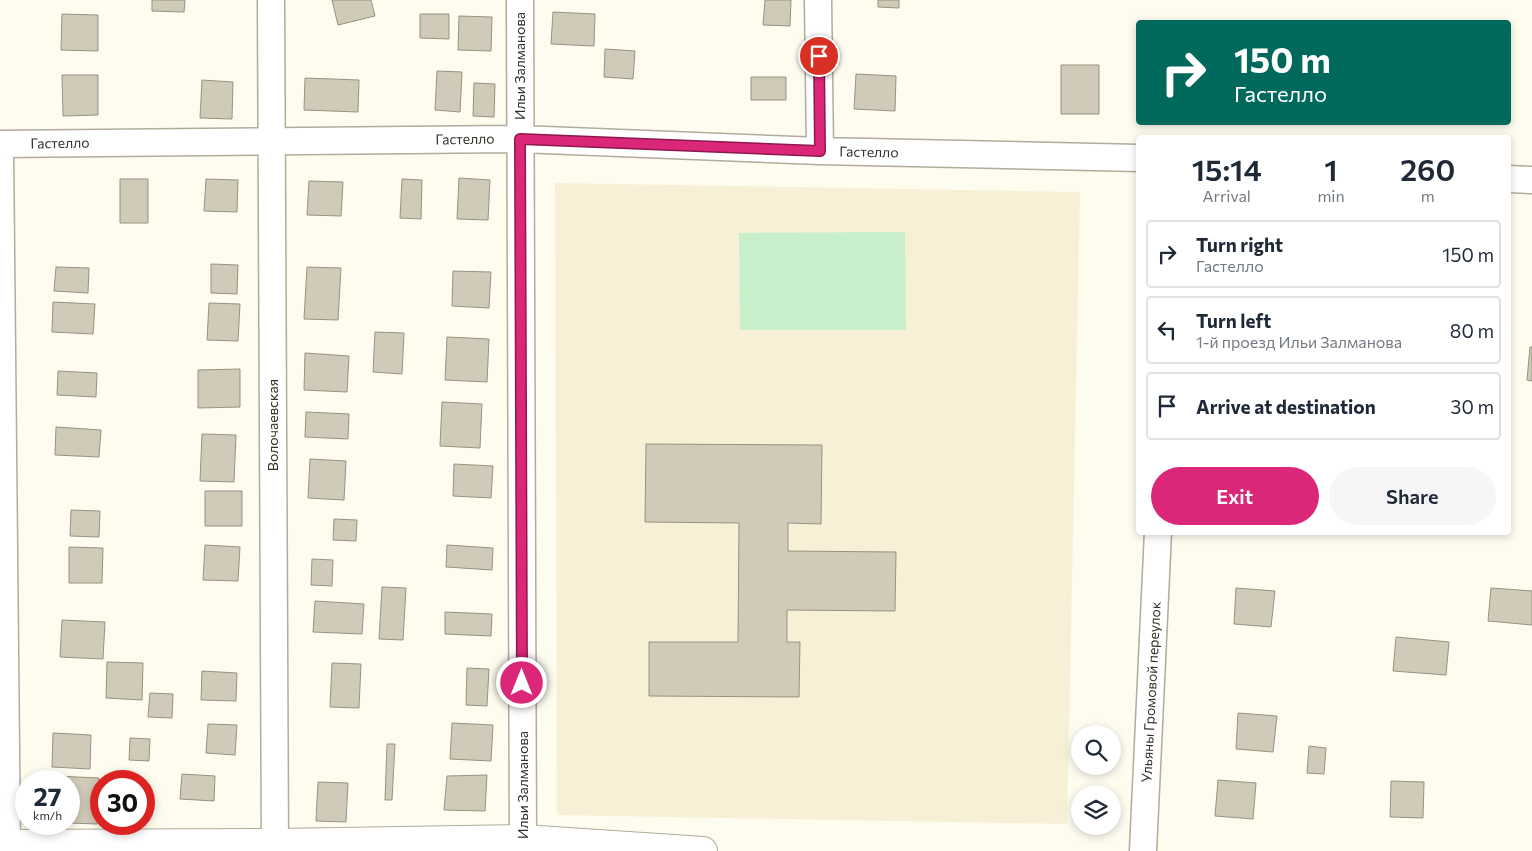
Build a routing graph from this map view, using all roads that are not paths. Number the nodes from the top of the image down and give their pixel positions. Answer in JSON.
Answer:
{"nodes":[{"id":1,"x":271,"y":0,"type":"edge"},
{"id":2,"x":520,"y":0,"type":"edge"},
{"id":3,"x":818,"y":0,"type":"edge"},
{"id":4,"x":520,"y":139,"type":"junction"},
{"id":5,"x":272,"y":141,"type":"junction"},
{"id":6,"x":0,"y":144,"type":"edge"},
{"id":7,"x":0,"y":151,"type":"edge"},
{"id":8,"x":820,"y":151,"type":"junction"},
{"id":9,"x":1136,"y":158,"type":"edge"},
{"id":10,"x":1511,"y":178,"type":"edge"},
{"id":11,"x":1532,"y":180,"type":"edge"},
{"id":12,"x":1158,"y":535,"type":"edge"},
{"id":13,"x":523,"y":845,"type":"edge"},
{"id":14,"x":5,"y":846,"type":"edge"},
{"id":15,"x":275,"y":847,"type":"edge"},
{"id":16,"x":703,"y":851,"type":"edge"},
{"id":17,"x":1143,"y":851,"type":"edge"}],
"edges":[{"from":1,"to":5,"type":"street","name":"Волочаевская"},
{"from":2,"to":4,"type":"street","name":"Ильи Залманова"},
{"from":3,"to":8,"type":"street"},
{"from":4,"to":5,"type":"street","name":"Гастелло"},
{"from":4,"to":8,"type":"street","name":"Гастелло"},
{"from":4,"to":13,"type":"street","name":"Ильи Залманова"},
{"from":5,"to":6,"type":"street","name":"Гастелло"},
{"from":5,"to":15,"type":"street","name":"Волочаевская"},
{"from":7,"to":14,"type":"street"},
{"from":8,"to":9,"type":"street","name":"Гастелло"},
{"from":10,"to":11,"type":"street"},
{"from":12,"to":17,"type":"street","name":"Ульяны Громовой переулок"},
{"from":13,"to":15,"type":"street"},
{"from":13,"to":16,"type":"street"},
{"from":14,"to":15,"type":"street"}]}
